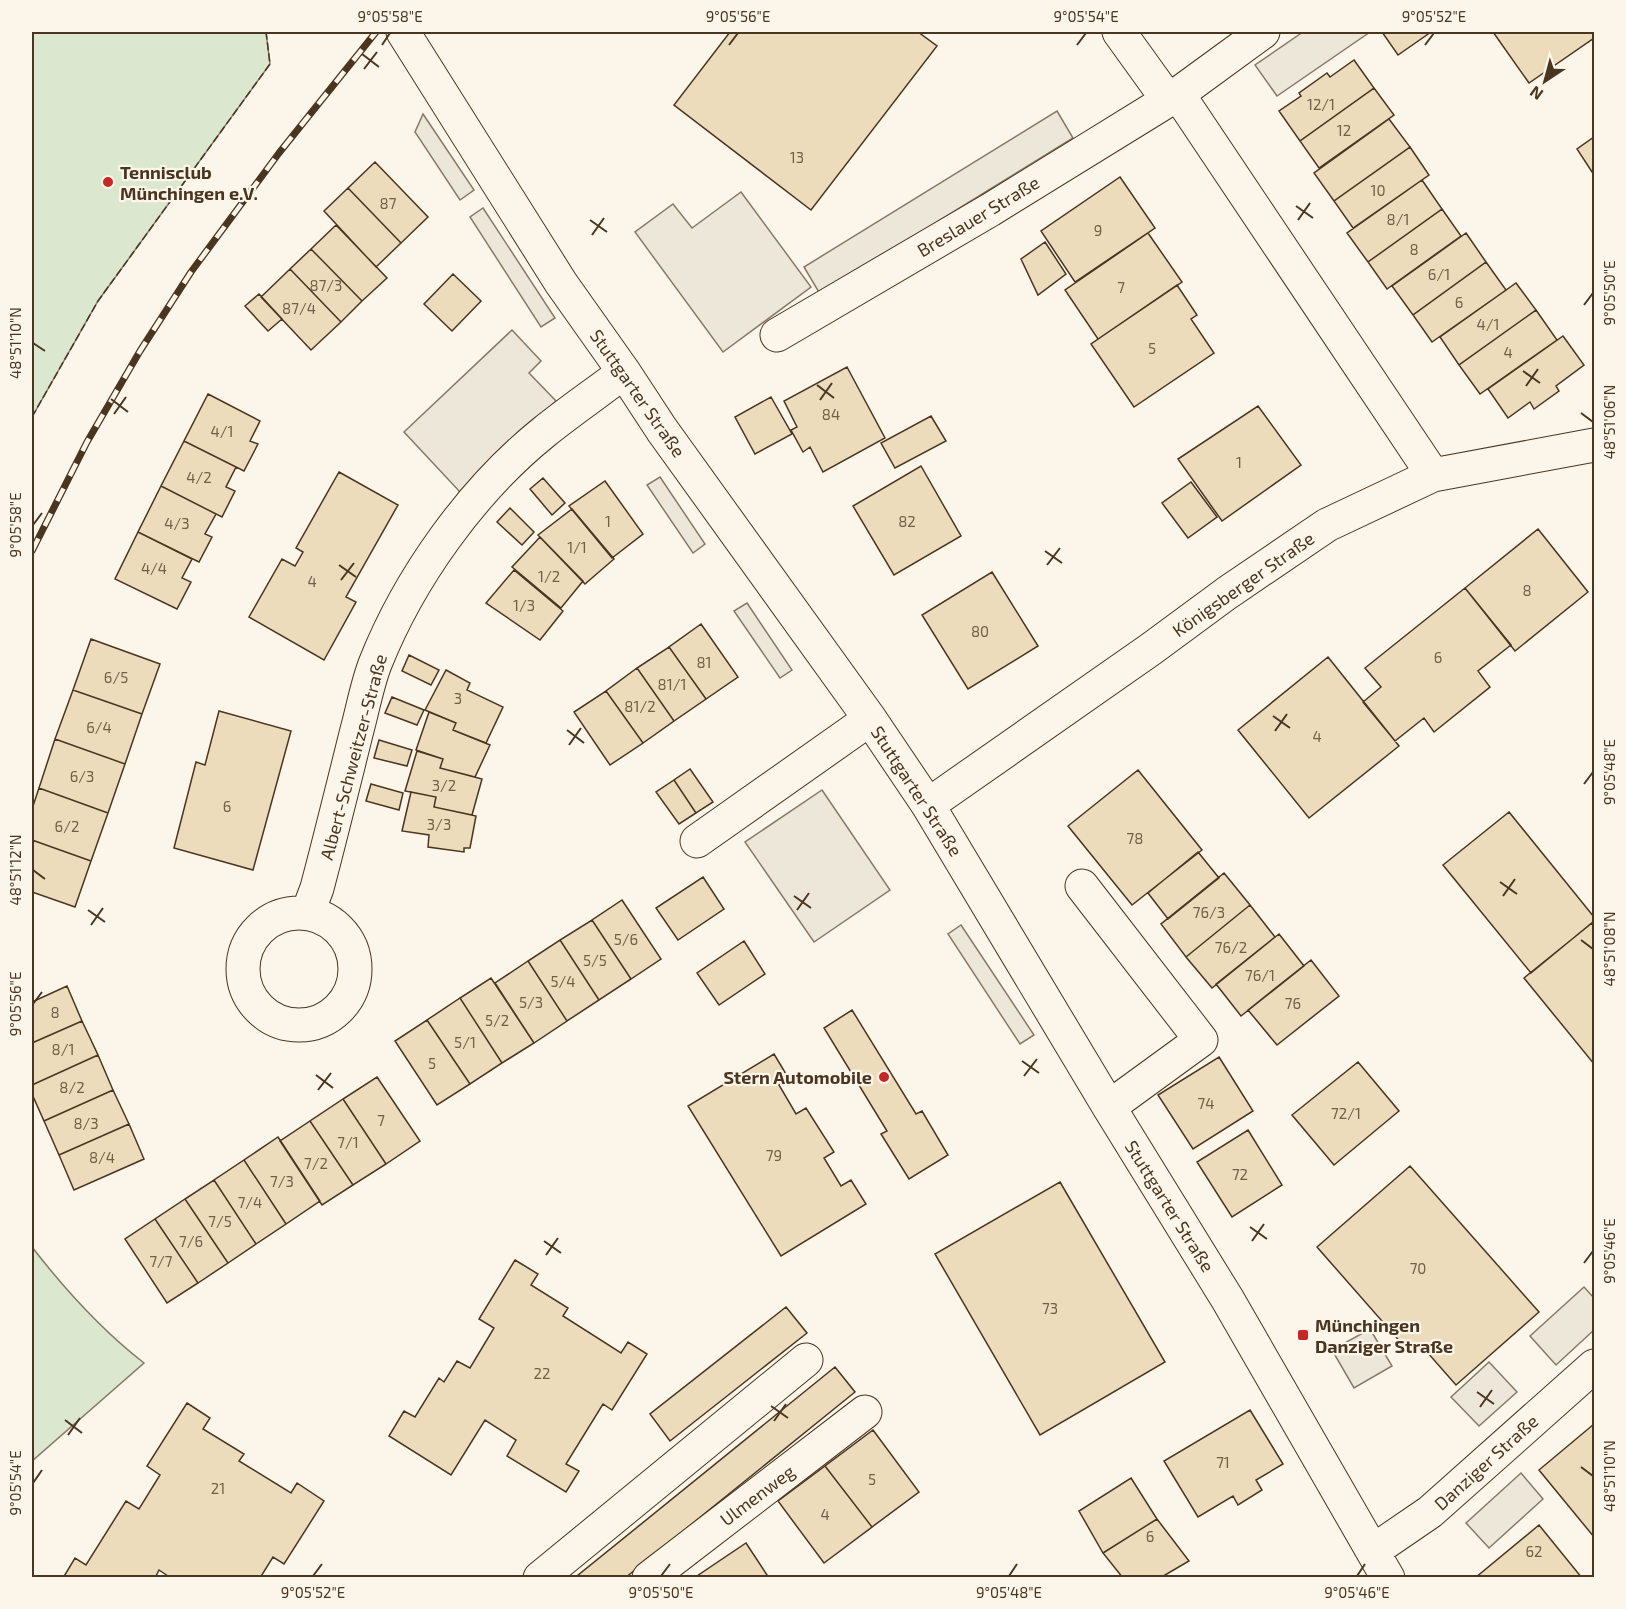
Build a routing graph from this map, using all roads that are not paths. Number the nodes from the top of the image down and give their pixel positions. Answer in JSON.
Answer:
{"nodes":[{"id":1,"x":404,"y":32,"type":"edge"},
{"id":2,"x":1119,"y":32,"type":"edge"},
{"id":3,"x":1263,"y":32,"type":"edge"},
{"id":4,"x":1172,"y":97,"type":"junction"},
{"id":5,"x":777,"y":335,"type":"dead end"},
{"id":6,"x":624,"y":372,"type":"junction"},
{"id":7,"x":1594,"y":445,"type":"edge"},
{"id":8,"x":1433,"y":475,"type":"junction"},
{"id":9,"x":870,"y":719,"type":"junction"},
{"id":10,"x":928,"y":805,"type":"junction"},
{"id":11,"x":697,"y":841,"type":"dead end"},
{"id":12,"x":1082,"y":886,"type":"dead end"},
{"id":13,"x":308,"y":912,"type":"dead end"},
{"id":14,"x":1109,"y":1107,"type":"junction"},
{"id":15,"x":806,"y":1360,"type":"dead end"},
{"id":16,"x":1594,"y":1366,"type":"edge"},
{"id":17,"x":865,"y":1412,"type":"dead end"},
{"id":18,"x":1380,"y":1564,"type":"edge"},
{"id":19,"x":540,"y":1578,"type":"edge"},
{"id":20,"x":649,"y":1578,"type":"edge"}],
"edges":[{"from":1,"to":6,"type":"street","name":"Stuttgarter Straße"},
{"from":2,"to":4,"type":"street"},
{"from":3,"to":4,"type":"street","name":"Breslauer Straße"},
{"from":4,"to":5,"type":"street","name":"Breslauer Straße"},
{"from":4,"to":8,"type":"street"},
{"from":6,"to":9,"type":"street","name":"Stuttgarter Straße"},
{"from":6,"to":13,"type":"street","name":"Albert-Schweitzer-Straße"},
{"from":7,"to":8,"type":"street","name":"Königsberger Straße"},
{"from":8,"to":10,"type":"street","name":"Königsberger Straße"},
{"from":9,"to":10,"type":"street","name":"Stuttgarter Straße"},
{"from":9,"to":11,"type":"street"},
{"from":10,"to":14,"type":"street","name":"Stuttgarter Straße"},
{"from":12,"to":14,"type":"street"},
{"from":14,"to":18,"type":"street","name":"Stuttgarter Straße"},
{"from":15,"to":19,"type":"street"},
{"from":16,"to":18,"type":"street","name":"Danziger Straße"},
{"from":17,"to":20,"type":"street","name":"Ulmenweg"}]}
